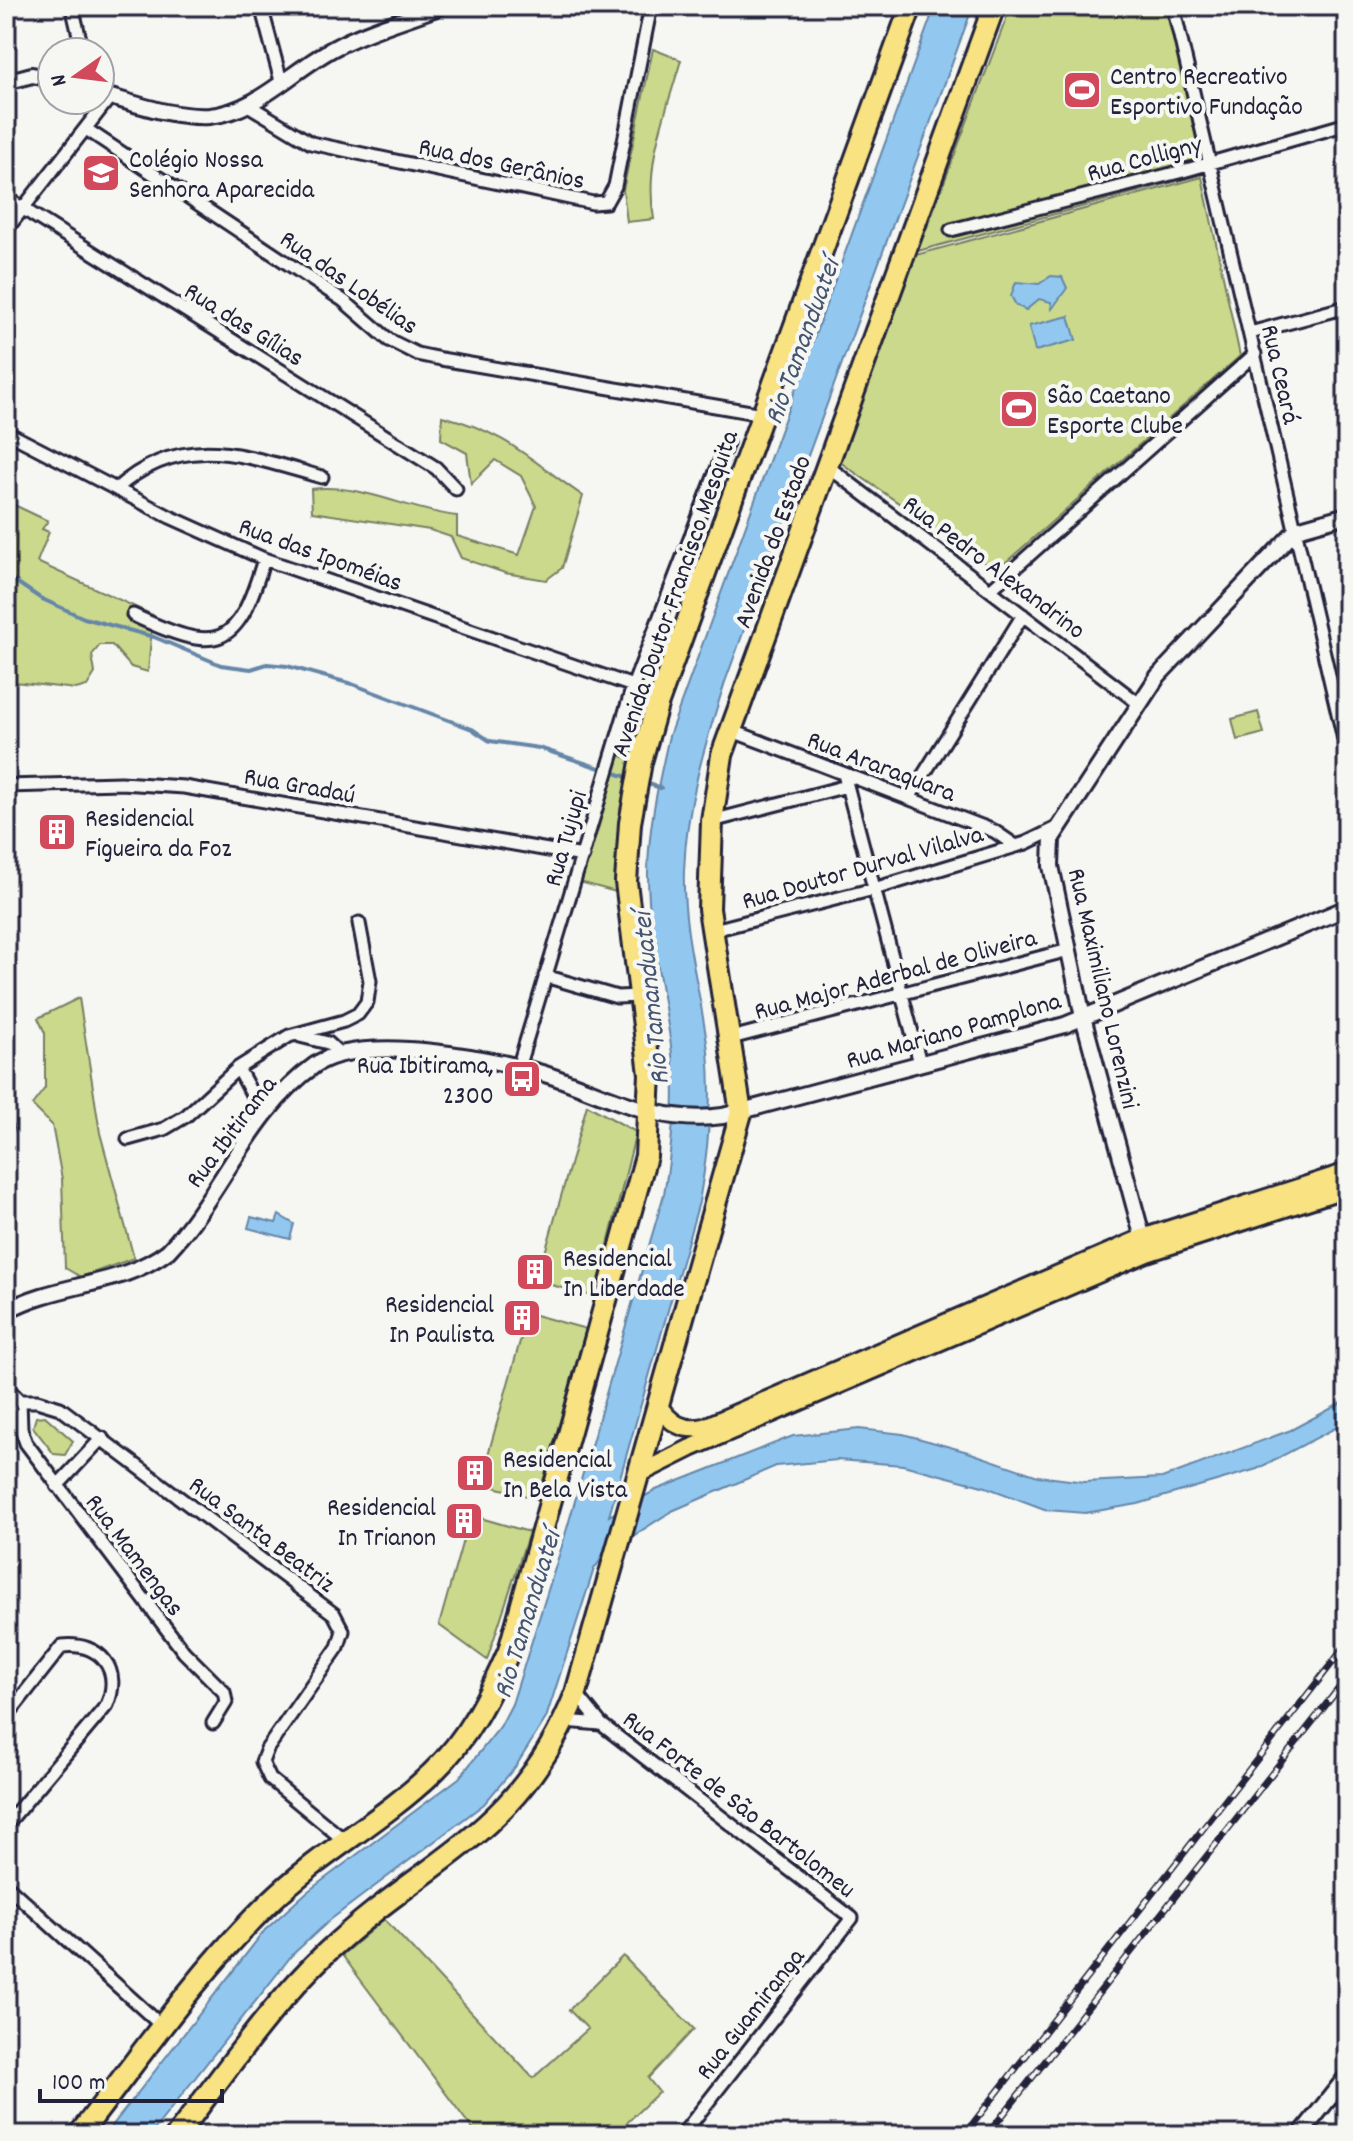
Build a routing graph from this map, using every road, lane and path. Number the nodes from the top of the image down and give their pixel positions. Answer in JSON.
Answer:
{"nodes":[{"id":1,"x":72,"y":6,"type":"edge"},
{"id":2,"x":261,"y":6,"type":"edge"},
{"id":3,"x":442,"y":6,"type":"edge"},
{"id":4,"x":911,"y":6,"type":"edge"},
{"id":5,"x":994,"y":6,"type":"edge"},
{"id":6,"x":1173,"y":6,"type":"edge"},
{"id":7,"x":650,"y":12,"type":"edge"},
{"id":8,"x":79,"y":36,"type":"edge"},
{"id":9,"x":36,"y":76,"type":"edge"},
{"id":10,"x":281,"y":81,"type":"junction"},
{"id":11,"x":6,"y":82,"type":"edge"},
{"id":12,"x":116,"y":99,"type":"edge"},
{"id":13,"x":248,"y":105,"type":"junction"},
{"id":14,"x":93,"y":116,"type":"edge"},
{"id":15,"x":1347,"y":124,"type":"edge"},
{"id":16,"x":86,"y":129,"type":"junction"},
{"id":17,"x":1210,"y":163,"type":"junction"},
{"id":18,"x":6,"y":198,"type":"edge"},
{"id":19,"x":23,"y":210,"type":"junction"},
{"id":20,"x":6,"y":230,"type":"edge"},
{"id":21,"x":951,"y":230,"type":"dead end"},
{"id":22,"x":1347,"y":307,"type":"edge"},
{"id":23,"x":1250,"y":333,"type":"junction"},
{"id":24,"x":1255,"y":354,"type":"junction"},
{"id":25,"x":762,"y":414,"type":"junction"},
{"id":26,"x":6,"y":432,"type":"edge"},
{"id":27,"x":727,"y":443,"type":"dead end"},
{"id":28,"x":826,"y":465,"type":"junction"},
{"id":29,"x":322,"y":477,"type":"dead end"},
{"id":30,"x":116,"y":489,"type":"junction"},
{"id":31,"x":456,"y":489,"type":"dead end"},
{"id":32,"x":1347,"y":515,"type":"edge"},
{"id":33,"x":1297,"y":529,"type":"junction"},
{"id":34,"x":264,"y":559,"type":"junction"},
{"id":35,"x":990,"y":590,"type":"junction"},
{"id":36,"x":133,"y":615,"type":"dead end"},
{"id":37,"x":1023,"y":615,"type":"junction"},
{"id":38,"x":633,"y":686,"type":"junction"},
{"id":39,"x":1138,"y":703,"type":"junction"},
{"id":40,"x":730,"y":730,"type":"junction"},
{"id":41,"x":1347,"y":752,"type":"edge"},
{"id":42,"x":846,"y":780,"type":"junction"},
{"id":43,"x":6,"y":786,"type":"edge"},
{"id":44,"x":909,"y":798,"type":"junction"},
{"id":45,"x":712,"y":821,"type":"junction"},
{"id":46,"x":1057,"y":828,"type":"junction"},
{"id":47,"x":1021,"y":844,"type":"junction"},
{"id":48,"x":1050,"y":853,"type":"junction"},
{"id":49,"x":583,"y":856,"type":"junction"},
{"id":50,"x":874,"y":889,"type":"junction"},
{"id":51,"x":1347,"y":908,"type":"edge"},
{"id":52,"x":359,"y":923,"type":"dead end"},
{"id":53,"x":710,"y":931,"type":"junction"},
{"id":54,"x":1069,"y":950,"type":"junction"},
{"id":55,"x":545,"y":976,"type":"junction"},
{"id":56,"x":901,"y":994,"type":"junction"},
{"id":57,"x":640,"y":996,"type":"junction"},
{"id":58,"x":1083,"y":1017,"type":"junction"},
{"id":59,"x":289,"y":1036,"type":"junction"},
{"id":60,"x":731,"y":1038,"type":"junction"},
{"id":61,"x":341,"y":1055,"type":"junction"},
{"id":62,"x":920,"y":1063,"type":"junction"},
{"id":63,"x":238,"y":1068,"type":"junction"},
{"id":64,"x":518,"y":1068,"type":"junction"},
{"id":65,"x":656,"y":1114,"type":"junction"},
{"id":66,"x":732,"y":1114,"type":"junction"},
{"id":67,"x":264,"y":1117,"type":"junction"},
{"id":68,"x":128,"y":1139,"type":"dead end"},
{"id":69,"x":1347,"y":1172,"type":"edge"},
{"id":70,"x":1347,"y":1188,"type":"edge"},
{"id":71,"x":1144,"y":1245,"type":"junction"},
{"id":72,"x":6,"y":1311,"type":"edge"},
{"id":73,"x":6,"y":1387,"type":"edge"},
{"id":74,"x":20,"y":1401,"type":"junction"},
{"id":75,"x":658,"y":1405,"type":"junction"},
{"id":76,"x":102,"y":1438,"type":"junction"},
{"id":77,"x":639,"y":1474,"type":"junction"},
{"id":78,"x":57,"y":1486,"type":"junction"},
{"id":79,"x":576,"y":1693,"type":"junction"},
{"id":80,"x":6,"y":1717,"type":"edge"},
{"id":81,"x":565,"y":1721,"type":"junction"},
{"id":82,"x":213,"y":1723,"type":"dead end"},
{"id":83,"x":601,"y":1724,"type":"junction"},
{"id":84,"x":6,"y":1825,"type":"edge"},
{"id":85,"x":344,"y":1840,"type":"junction"},
{"id":86,"x":6,"y":1885,"type":"edge"},
{"id":87,"x":852,"y":1918,"type":"joint"},
{"id":88,"x":163,"y":2027,"type":"junction"},
{"id":89,"x":1347,"y":2076,"type":"edge"},
{"id":90,"x":79,"y":2135,"type":"edge"},
{"id":91,"x":177,"y":2135,"type":"edge"},
{"id":92,"x":682,"y":2135,"type":"edge"},
{"id":93,"x":1300,"y":2135,"type":"edge"}],
"edges":[{"from":1,"to":8,"type":"street"},
{"from":2,"to":10,"type":"street"},
{"from":3,"to":10,"type":"main road"},
{"from":4,"to":25,"type":"highway","name":"Avenida Doutor Francisco Mesquita"},
{"from":5,"to":28,"type":"highway","name":"Avenida do Estado"},
{"from":6,"to":17,"type":"street","name":"Rua Ceará"},
{"from":7,"to":13,"type":"street","name":"Rua dos Gerânios"},
{"from":9,"to":11,"type":"main road"},
{"from":10,"to":13,"type":"main road"},
{"from":12,"to":13,"type":"main road"},
{"from":14,"to":16,"type":"street"},
{"from":15,"to":17,"type":"street","name":"Rua Colligny"},
{"from":16,"to":19,"type":"street"},
{"from":16,"to":25,"type":"street","name":"Rua das Lobélias"},
{"from":17,"to":21,"type":"street","name":"Rua Colligny"},
{"from":17,"to":23,"type":"street","name":"Rua Ceará"},
{"from":18,"to":19,"type":"street","name":"Rua das Gílias"},
{"from":19,"to":20,"type":"street"},
{"from":19,"to":31,"type":"street","name":"Rua das Gílias"},
{"from":22,"to":23,"type":"street"},
{"from":23,"to":24,"type":"street","name":"Rua Ceará"},
{"from":24,"to":33,"type":"street","name":"Rua Ceará"},
{"from":24,"to":35,"type":"street"},
{"from":25,"to":57,"type":"highway","name":"Avenida Doutor Francisco Mesquita"},
{"from":26,"to":30,"type":"street","name":"Rua das Ipoméias"},
{"from":27,"to":38,"type":"street","name":"Rua Tujupi"},
{"from":28,"to":35,"type":"street","name":"Rua Pedro Alexandrino"},
{"from":28,"to":40,"type":"highway","name":"Avenida do Estado"},
{"from":29,"to":30,"type":"street"},
{"from":30,"to":34,"type":"street","name":"Rua das Ipoméias"},
{"from":32,"to":33,"type":"main road"},
{"from":33,"to":39,"type":"main road","name":"Rua Maximiliano Lorenzini"},
{"from":33,"to":41,"type":"street","name":"Rua Ceará"},
{"from":34,"to":36,"type":"street"},
{"from":34,"to":38,"type":"street","name":"Rua das Ipoméias"},
{"from":35,"to":37,"type":"street","name":"Rua Pedro Alexandrino"},
{"from":37,"to":39,"type":"street","name":"Rua Pedro Alexandrino"},
{"from":37,"to":44,"type":"street"},
{"from":38,"to":49,"type":"street","name":"Rua Tujupi"},
{"from":39,"to":46,"type":"main road","name":"Rua Maximiliano Lorenzini"},
{"from":40,"to":42,"type":"street","name":"Rua Araraquara"},
{"from":40,"to":45,"type":"highway","name":"Avenida do Estado"},
{"from":42,"to":44,"type":"street","name":"Rua Araraquara"},
{"from":42,"to":45,"type":"street"},
{"from":42,"to":50,"type":"street"},
{"from":43,"to":49,"type":"street","name":"Rua Gradaú"},
{"from":44,"to":47,"type":"street","name":"Rua Araraquara"},
{"from":45,"to":53,"type":"highway","name":"Avenida do Estado"},
{"from":46,"to":47,"type":"street","name":"Rua Doutor Durval Vilalva"},
{"from":46,"to":48,"type":"main road","name":"Rua Maximiliano Lorenzini"},
{"from":47,"to":48,"type":"street"},
{"from":47,"to":50,"type":"street","name":"Rua Doutor Durval Vilalva"},
{"from":48,"to":54,"type":"main road","name":"Rua Maximiliano Lorenzini"},
{"from":49,"to":55,"type":"street","name":"Rua Tujupi"},
{"from":50,"to":53,"type":"street","name":"Rua Doutor Durval Vilalva"},
{"from":50,"to":56,"type":"street"},
{"from":51,"to":58,"type":"main road","name":"Rua Mariano Pamplona"},
{"from":52,"to":59,"type":"street"},
{"from":53,"to":60,"type":"highway","name":"Avenida do Estado"},
{"from":54,"to":56,"type":"street","name":"Rua Major Aderbal de Oliveira"},
{"from":54,"to":58,"type":"main road","name":"Rua Maximiliano Lorenzini"},
{"from":55,"to":57,"type":"street"},
{"from":55,"to":64,"type":"street","name":"Rua Tujupi"},
{"from":56,"to":60,"type":"street","name":"Rua Major Aderbal de Oliveira"},
{"from":56,"to":62,"type":"street"},
{"from":57,"to":65,"type":"highway","name":"Avenida Doutor Francisco Mesquita"},
{"from":58,"to":62,"type":"main road","name":"Rua Mariano Pamplona"},
{"from":58,"to":71,"type":"main road","name":"Rua Maximiliano Lorenzini"},
{"from":59,"to":61,"type":"street"},
{"from":59,"to":63,"type":"street"},
{"from":60,"to":66,"type":"highway","name":"Avenida do Estado"},
{"from":61,"to":64,"type":"main road","name":"Rua Ibitirama"},
{"from":61,"to":67,"type":"main road","name":"Rua Ibitirama"},
{"from":62,"to":66,"type":"main road","name":"Rua Mariano Pamplona"},
{"from":63,"to":67,"type":"street"},
{"from":63,"to":68,"type":"street"},
{"from":64,"to":65,"type":"main road","name":"Rua Ibitirama"},
{"from":65,"to":66,"type":"main road","name":"Rua Mariano Pamplona"},
{"from":65,"to":85,"type":"highway","name":"Avenida Doutor Francisco Mesquita"},
{"from":66,"to":75,"type":"highway"},
{"from":67,"to":72,"type":"main road","name":"Rua Ibitirama"},
{"from":69,"to":71,"type":"main road"},
{"from":70,"to":71,"type":"main road"},
{"from":71,"to":75,"type":"main road"},
{"from":71,"to":77,"type":"main road"},
{"from":73,"to":74,"type":"street"},
{"from":74,"to":76,"type":"street","name":"Rua Santa Beatriz"},
{"from":74,"to":78,"type":"street","name":"Rua Mamengas"},
{"from":75,"to":77,"type":"highway"},
{"from":76,"to":78,"type":"street"},
{"from":76,"to":85,"type":"street","name":"Rua Santa Beatriz"},
{"from":77,"to":79,"type":"highway"},
{"from":78,"to":82,"type":"street","name":"Rua Mamengas"},
{"from":79,"to":81,"type":"highway"},
{"from":79,"to":83,"type":"street","name":"Rua Forte de São Bartolomeu"},
{"from":80,"to":84,"type":"street"},
{"from":81,"to":83,"type":"street","name":"Rua Forte de São Bartolomeu"},
{"from":81,"to":91,"type":"highway"},
{"from":83,"to":87,"type":"street","name":"Rua Forte de São Bartolomeu"},
{"from":85,"to":88,"type":"highway","name":"Avenida Doutor Francisco Mesquita"},
{"from":86,"to":88,"type":"street"},
{"from":87,"to":92,"type":"street","name":"Rua Guamiranga"},
{"from":88,"to":90,"type":"highway","name":"Avenida Doutor Francisco Mesquita"},
{"from":89,"to":93,"type":"main road"}]}
